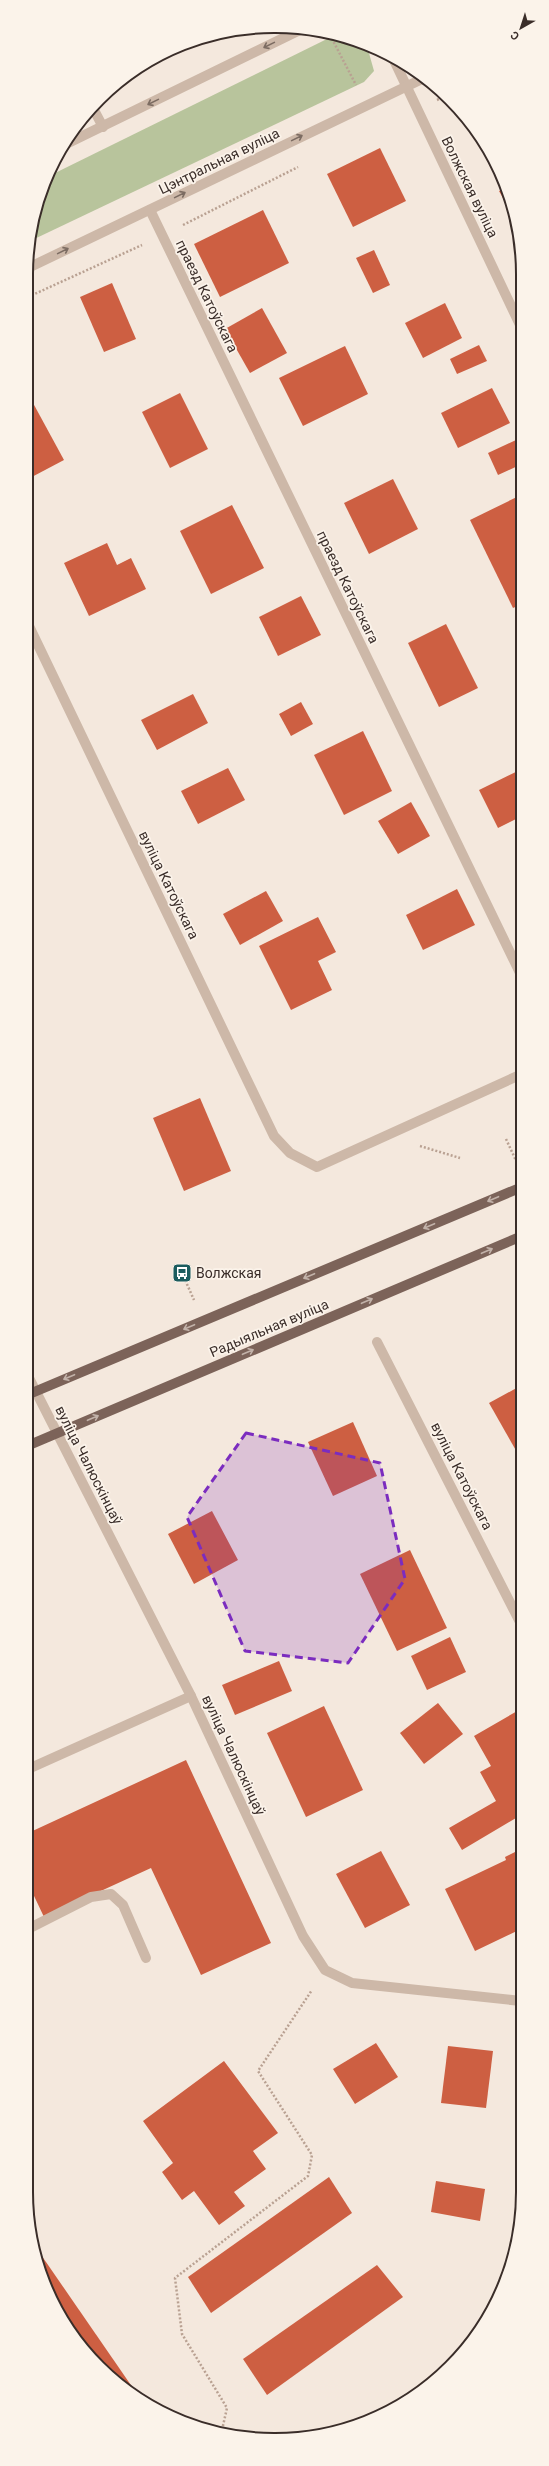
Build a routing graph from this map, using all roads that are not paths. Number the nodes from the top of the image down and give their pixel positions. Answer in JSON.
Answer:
{"nodes":[{"id":1,"x":292,"y":34,"type":"edge"},
{"id":2,"x":397,"y":66,"type":"edge"},
{"id":3,"x":418,"y":80,"type":"edge"},
{"id":4,"x":406,"y":85,"type":"junction"},
{"id":5,"x":95,"y":113,"type":"edge"},
{"id":6,"x":103,"y":127,"type":"junction"},
{"id":7,"x":74,"y":141,"type":"edge"},
{"id":8,"x":150,"y":210,"type":"junction"},
{"id":9,"x":34,"y":265,"type":"edge"},
{"id":10,"x":516,"y":316,"type":"edge"},
{"id":11,"x":33,"y":634,"type":"edge"},
{"id":12,"x":516,"y":965,"type":"edge"},
{"id":13,"x":516,"y":1077,"type":"edge"},
{"id":14,"x":516,"y":1190,"type":"edge"},
{"id":15,"x":516,"y":1239,"type":"edge"},
{"id":16,"x":377,"y":1342,"type":"dead end"},
{"id":17,"x":33,"y":1392,"type":"edge"},
{"id":18,"x":33,"y":1396,"type":"edge"},
{"id":19,"x":57,"y":1433,"type":"junction"},
{"id":20,"x":33,"y":1443,"type":"edge"},
{"id":21,"x":516,"y":1614,"type":"edge"},
{"id":22,"x":191,"y":1696,"type":"junction"},
{"id":23,"x":33,"y":1767,"type":"edge"},
{"id":24,"x":33,"y":1926,"type":"edge"},
{"id":25,"x":146,"y":1958,"type":"dead end"},
{"id":26,"x":516,"y":2000,"type":"edge"}],
"edges":[{"from":1,"to":6,"type":"street","one_way":true},
{"from":2,"to":4,"type":"street","name":"Волжская вуліца"},
{"from":3,"to":4,"type":"street","name":"Цэнтральная вуліца"},
{"from":8,"to":4,"type":"street","name":"Цэнтральная вуліца","one_way":true},
{"from":4,"to":10,"type":"street","name":"Волжская вуліца"},
{"from":5,"to":6,"type":"street"},
{"from":6,"to":7,"type":"street"},
{"from":9,"to":8,"type":"street","name":"Цэнтральная вуліца","one_way":true},
{"from":8,"to":12,"type":"street","name":"праезд Катоўскага"},
{"from":11,"to":13,"type":"street","name":"вуліца Катоўскага"},
{"from":14,"to":17,"type":"main road","one_way":true},
{"from":19,"to":15,"type":"main road","name":"Радыяльная вуліца","one_way":true},
{"from":16,"to":21,"type":"street","name":"вуліца Катоўскага"},
{"from":18,"to":19,"type":"street","name":"вуліца Чалюскінцаў"},
{"from":19,"to":20,"type":"main road","name":"Радыяльная вуліца"},
{"from":19,"to":22,"type":"street","name":"вуліца Чалюскінцаў"},
{"from":22,"to":23,"type":"street"},
{"from":22,"to":26,"type":"street","name":"вуліца Чалюскінцаў"},
{"from":24,"to":25,"type":"street"}]}
